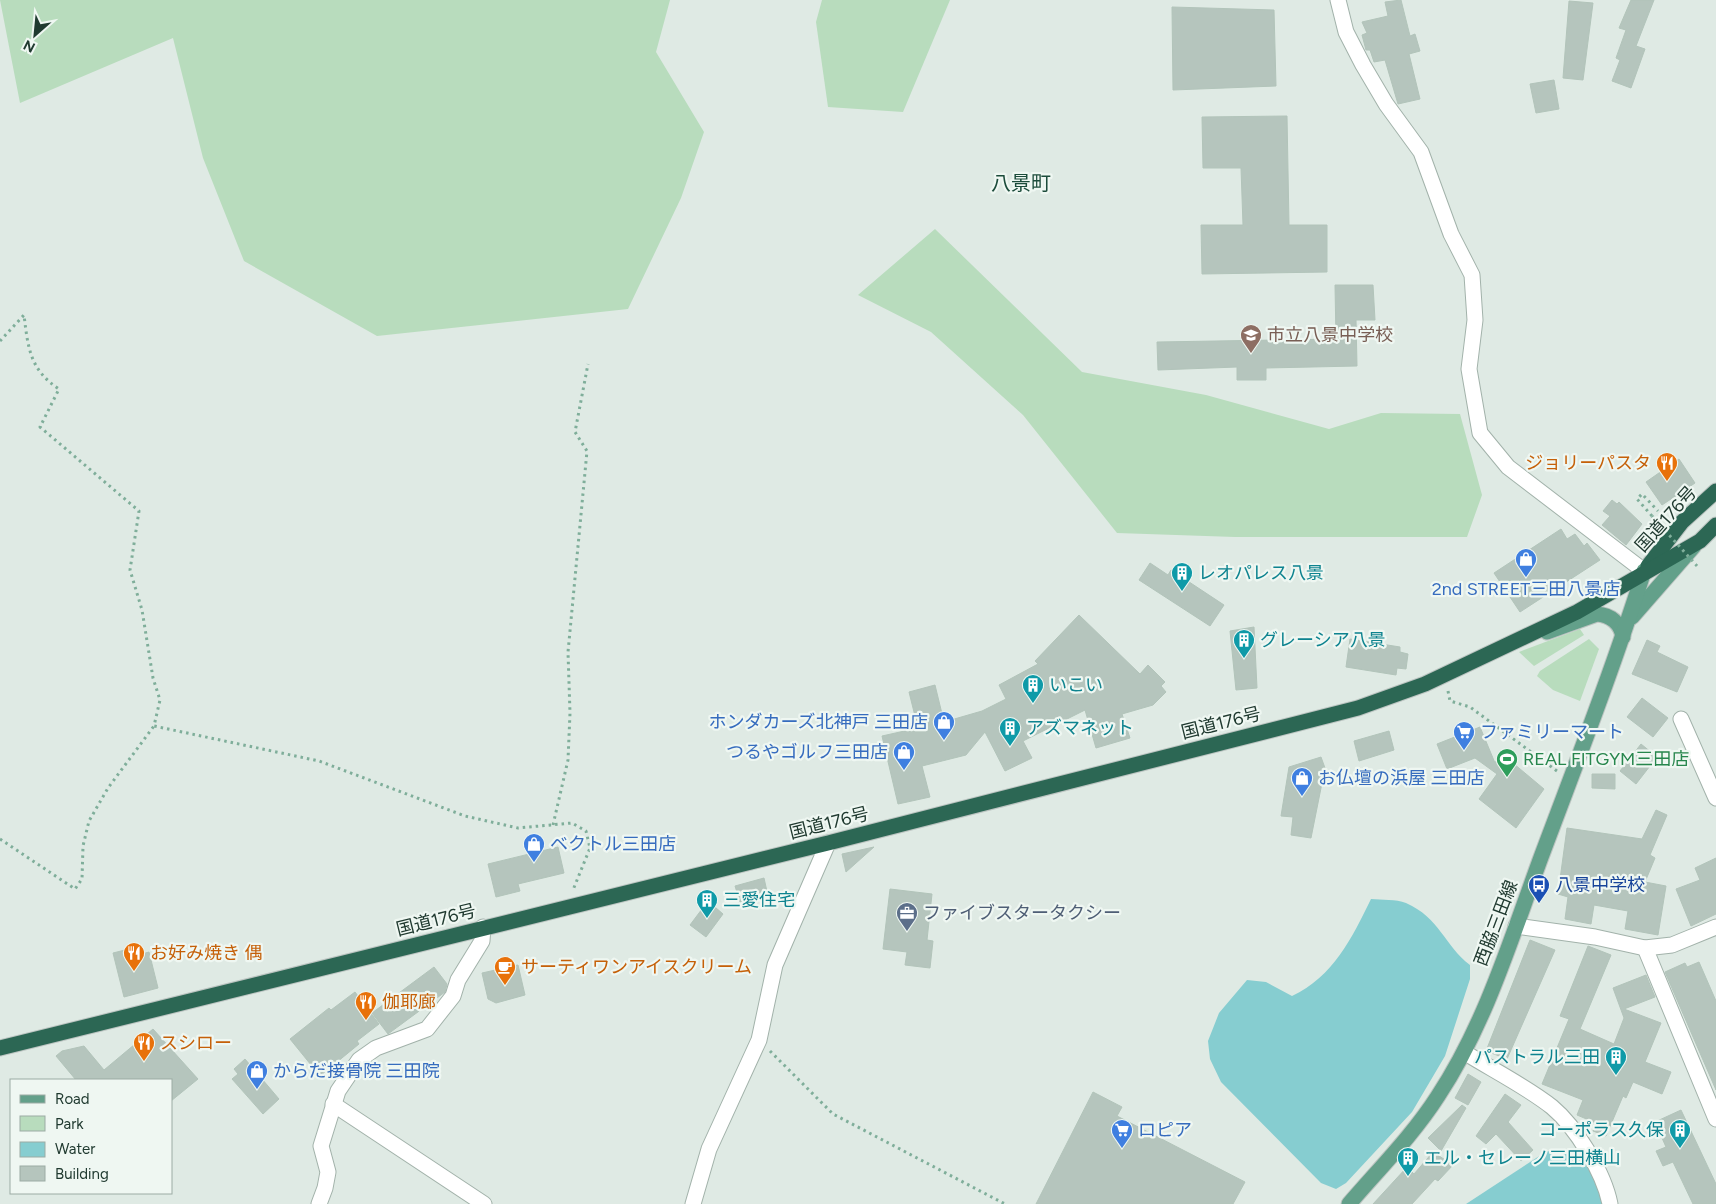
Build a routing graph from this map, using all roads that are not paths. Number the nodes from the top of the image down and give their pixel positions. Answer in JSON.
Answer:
{"nodes":[{"id":1,"x":1338,"y":0,"type":"edge"},
{"id":2,"x":1716,"y":491,"type":"edge"},
{"id":3,"x":1716,"y":525,"type":"edge"},
{"id":4,"x":1700,"y":541,"type":"junction"},
{"id":5,"x":1644,"y":571,"type":"junction"},
{"id":6,"x":1624,"y":632,"type":"junction"},
{"id":7,"x":1514,"y":642,"type":"junction"},
{"id":8,"x":1681,"y":719,"type":"dead end"},
{"id":9,"x":1716,"y":798,"type":"edge"},
{"id":10,"x":828,"y":843,"type":"junction"},
{"id":11,"x":1516,"y":926,"type":"junction"},
{"id":12,"x":483,"y":927,"type":"junction"},
{"id":13,"x":1716,"y":927,"type":"edge"},
{"id":14,"x":1645,"y":948,"type":"junction"},
{"id":15,"x":0,"y":1048,"type":"edge"},
{"id":16,"x":1464,"y":1052,"type":"junction"},
{"id":17,"x":333,"y":1104,"type":"junction"},
{"id":18,"x":1716,"y":1119,"type":"edge"},
{"id":19,"x":319,"y":1204,"type":"edge"},
{"id":20,"x":484,"y":1204,"type":"edge"},
{"id":21,"x":693,"y":1204,"type":"edge"},
{"id":22,"x":1349,"y":1204,"type":"edge"},
{"id":23,"x":1610,"y":1204,"type":"edge"}],
"edges":[{"from":1,"to":5,"type":"street"},
{"from":2,"to":5,"type":"highway","name":"国道176号"},
{"from":3,"to":4,"type":"highway","name":"国道176号"},
{"from":4,"to":5,"type":"highway","name":"国道176号"},
{"from":4,"to":6,"type":"main road","name":"西脇三田線"},
{"from":5,"to":6,"type":"main road","name":"西脇三田線"},
{"from":5,"to":7,"type":"highway","name":"国道176号"},
{"from":6,"to":7,"type":"main road"},
{"from":6,"to":11,"type":"main road","name":"西脇三田線"},
{"from":7,"to":10,"type":"highway","name":"国道176号"},
{"from":8,"to":9,"type":"street"},
{"from":10,"to":12,"type":"highway","name":"国道176号"},
{"from":10,"to":21,"type":"street"},
{"from":11,"to":14,"type":"street"},
{"from":11,"to":16,"type":"main road","name":"西脇三田線"},
{"from":12,"to":15,"type":"highway","name":"国道176号"},
{"from":12,"to":17,"type":"street"},
{"from":13,"to":14,"type":"street"},
{"from":14,"to":18,"type":"street"},
{"from":16,"to":22,"type":"main road","name":"西脇三田線"},
{"from":16,"to":23,"type":"street"},
{"from":17,"to":19,"type":"street"},
{"from":17,"to":20,"type":"street"}]}
